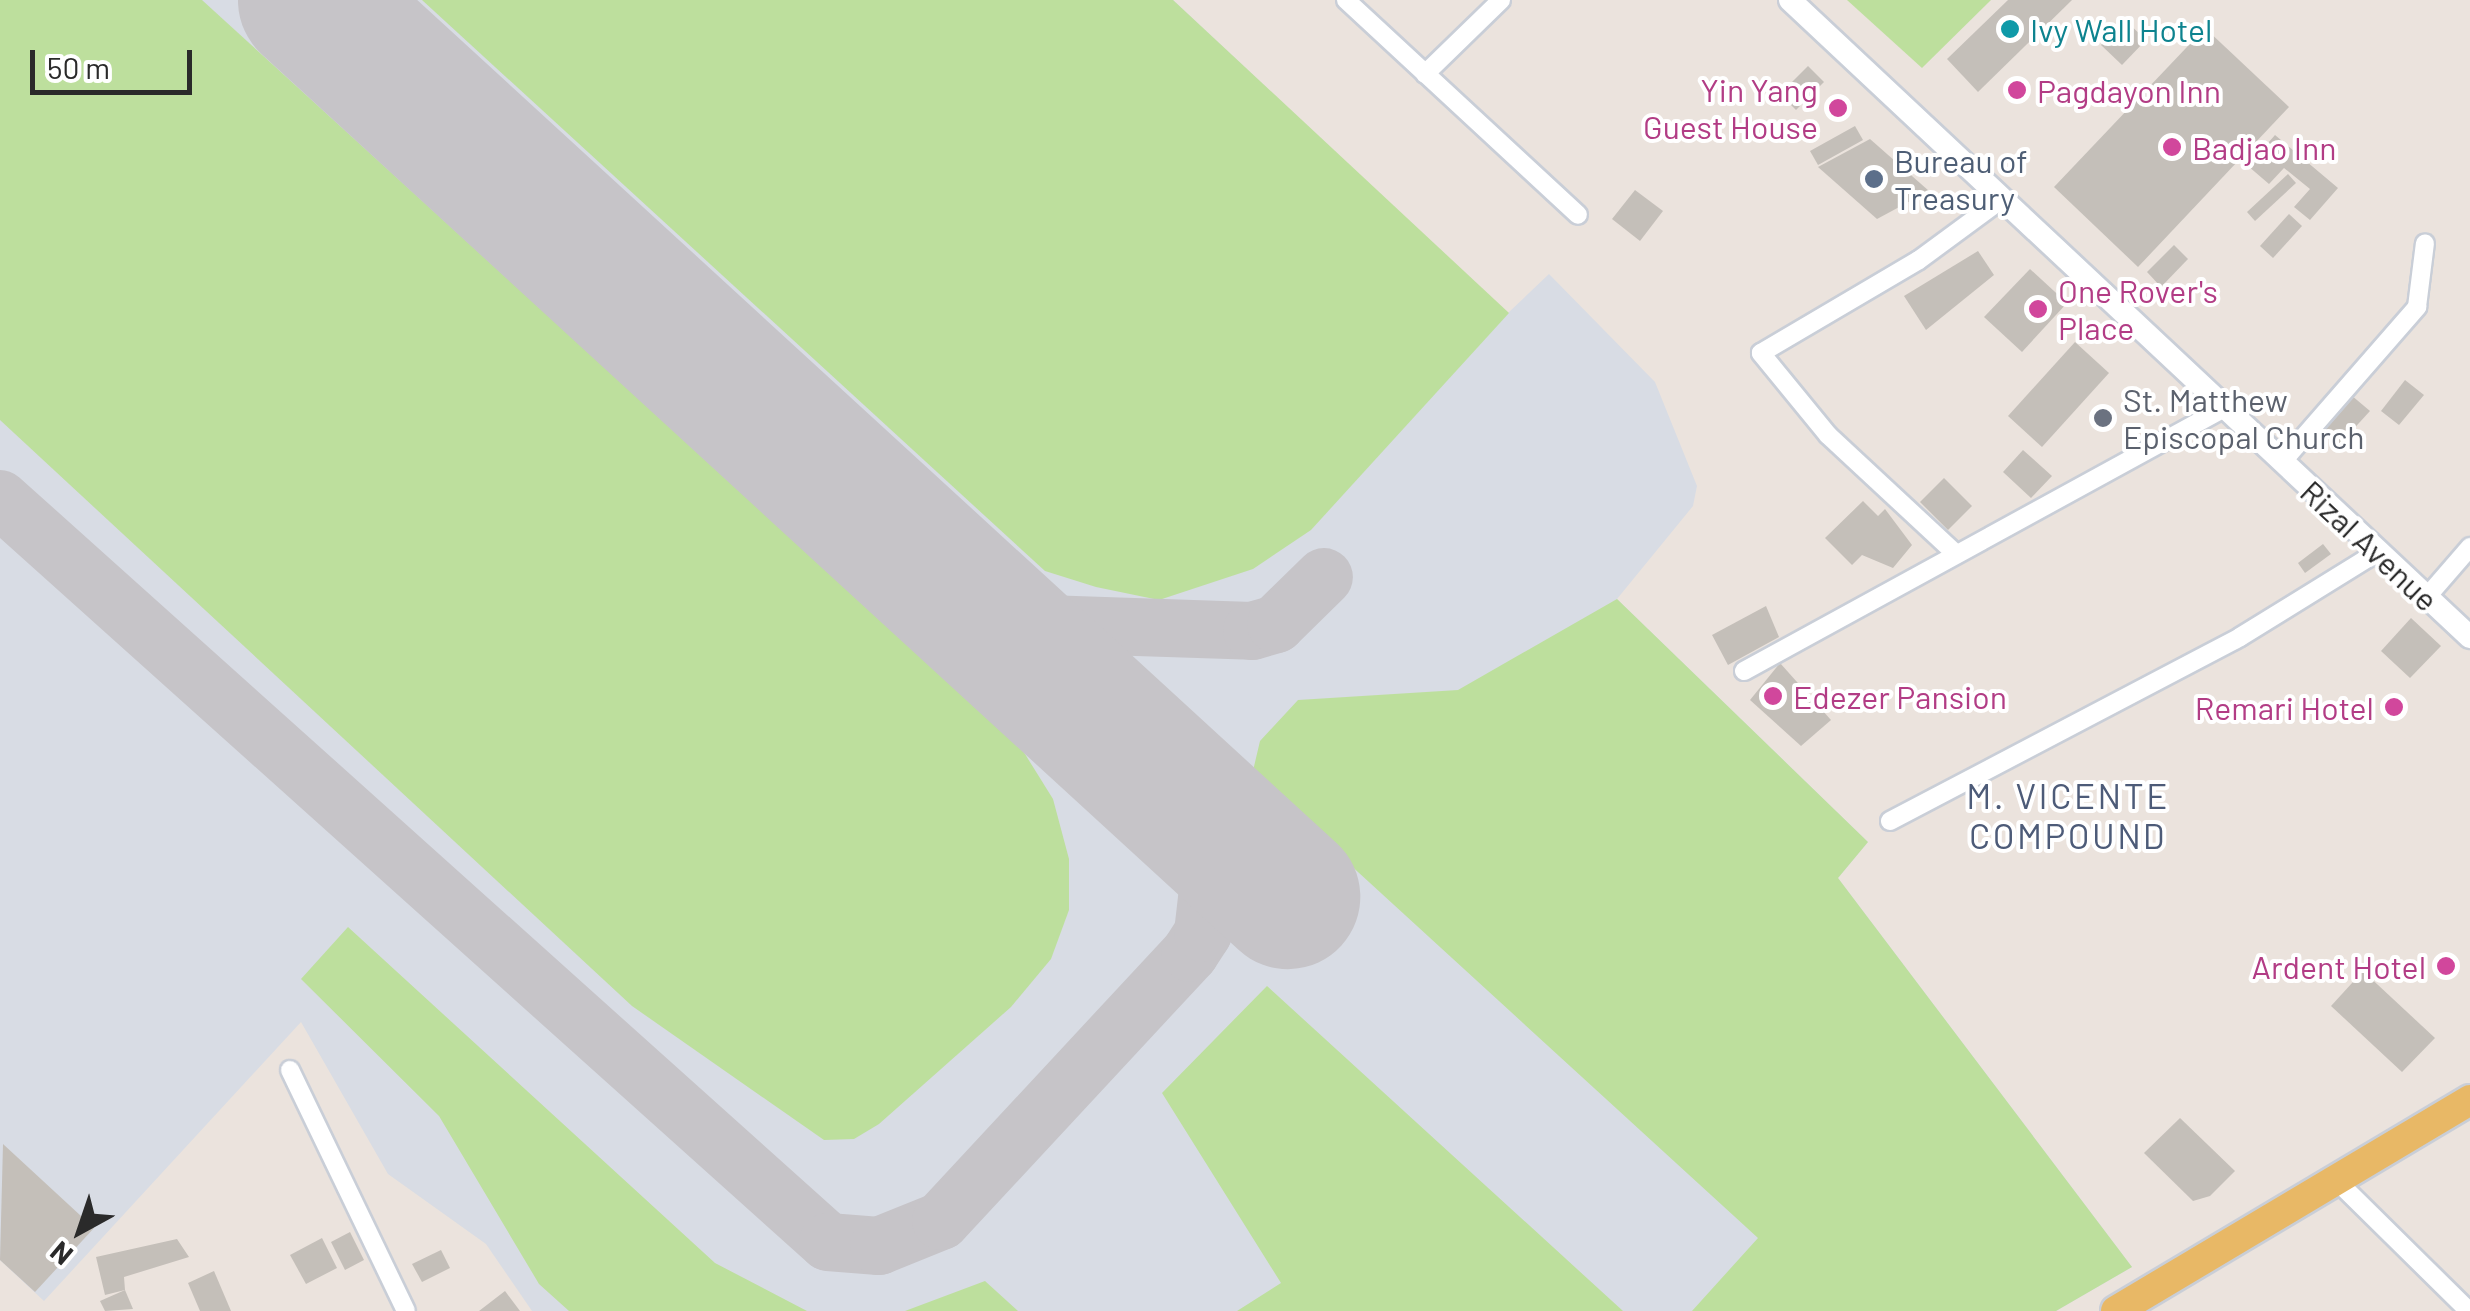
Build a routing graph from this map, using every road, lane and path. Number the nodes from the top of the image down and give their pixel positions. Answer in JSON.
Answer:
{"nodes":[{"id":1,"x":1346,"y":0,"type":"edge"},
{"id":2,"x":1501,"y":0,"type":"edge"},
{"id":3,"x":1790,"y":0,"type":"edge"},
{"id":4,"x":1425,"y":74,"type":"junction"},
{"id":5,"x":2003,"y":198,"type":"junction"},
{"id":6,"x":1578,"y":215,"type":"dead end"},
{"id":7,"x":2425,"y":243,"type":"dead end"},
{"id":8,"x":2226,"y":407,"type":"junction"},
{"id":9,"x":2282,"y":462,"type":"junction"},
{"id":10,"x":2470,"y":547,"type":"edge"},
{"id":11,"x":1955,"y":553,"type":"junction"},
{"id":12,"x":2376,"y":553,"type":"junction"},
{"id":13,"x":2425,"y":599,"type":"junction"},
{"id":14,"x":2470,"y":637,"type":"edge"},
{"id":15,"x":1744,"y":670,"type":"dead end"},
{"id":16,"x":1890,"y":821,"type":"dead end"},
{"id":17,"x":290,"y":1070,"type":"dead end"},
{"id":18,"x":2470,"y":1100,"type":"edge"},
{"id":19,"x":2337,"y":1181,"type":"junction"},
{"id":20,"x":406,"y":1311,"type":"edge"},
{"id":21,"x":2116,"y":1311,"type":"edge"},
{"id":22,"x":2470,"y":1311,"type":"edge"}],
"edges":[{"from":1,"to":4,"type":"street"},
{"from":2,"to":4,"type":"street"},
{"from":3,"to":5,"type":"street","name":"Rizal Avenue"},
{"from":4,"to":6,"type":"street"},
{"from":5,"to":8,"type":"street","name":"Rizal Avenue"},
{"from":5,"to":11,"type":"street"},
{"from":7,"to":9,"type":"street"},
{"from":8,"to":9,"type":"street","name":"Rizal Avenue"},
{"from":8,"to":11,"type":"street"},
{"from":9,"to":12,"type":"street","name":"Rizal Avenue"},
{"from":10,"to":13,"type":"street"},
{"from":11,"to":15,"type":"street"},
{"from":12,"to":13,"type":"street","name":"Rizal Avenue"},
{"from":12,"to":16,"type":"street"},
{"from":13,"to":14,"type":"street","name":"Rizal Avenue"},
{"from":17,"to":20,"type":"street"},
{"from":18,"to":19,"type":"main road"},
{"from":19,"to":21,"type":"main road"},
{"from":19,"to":22,"type":"street"}]}
